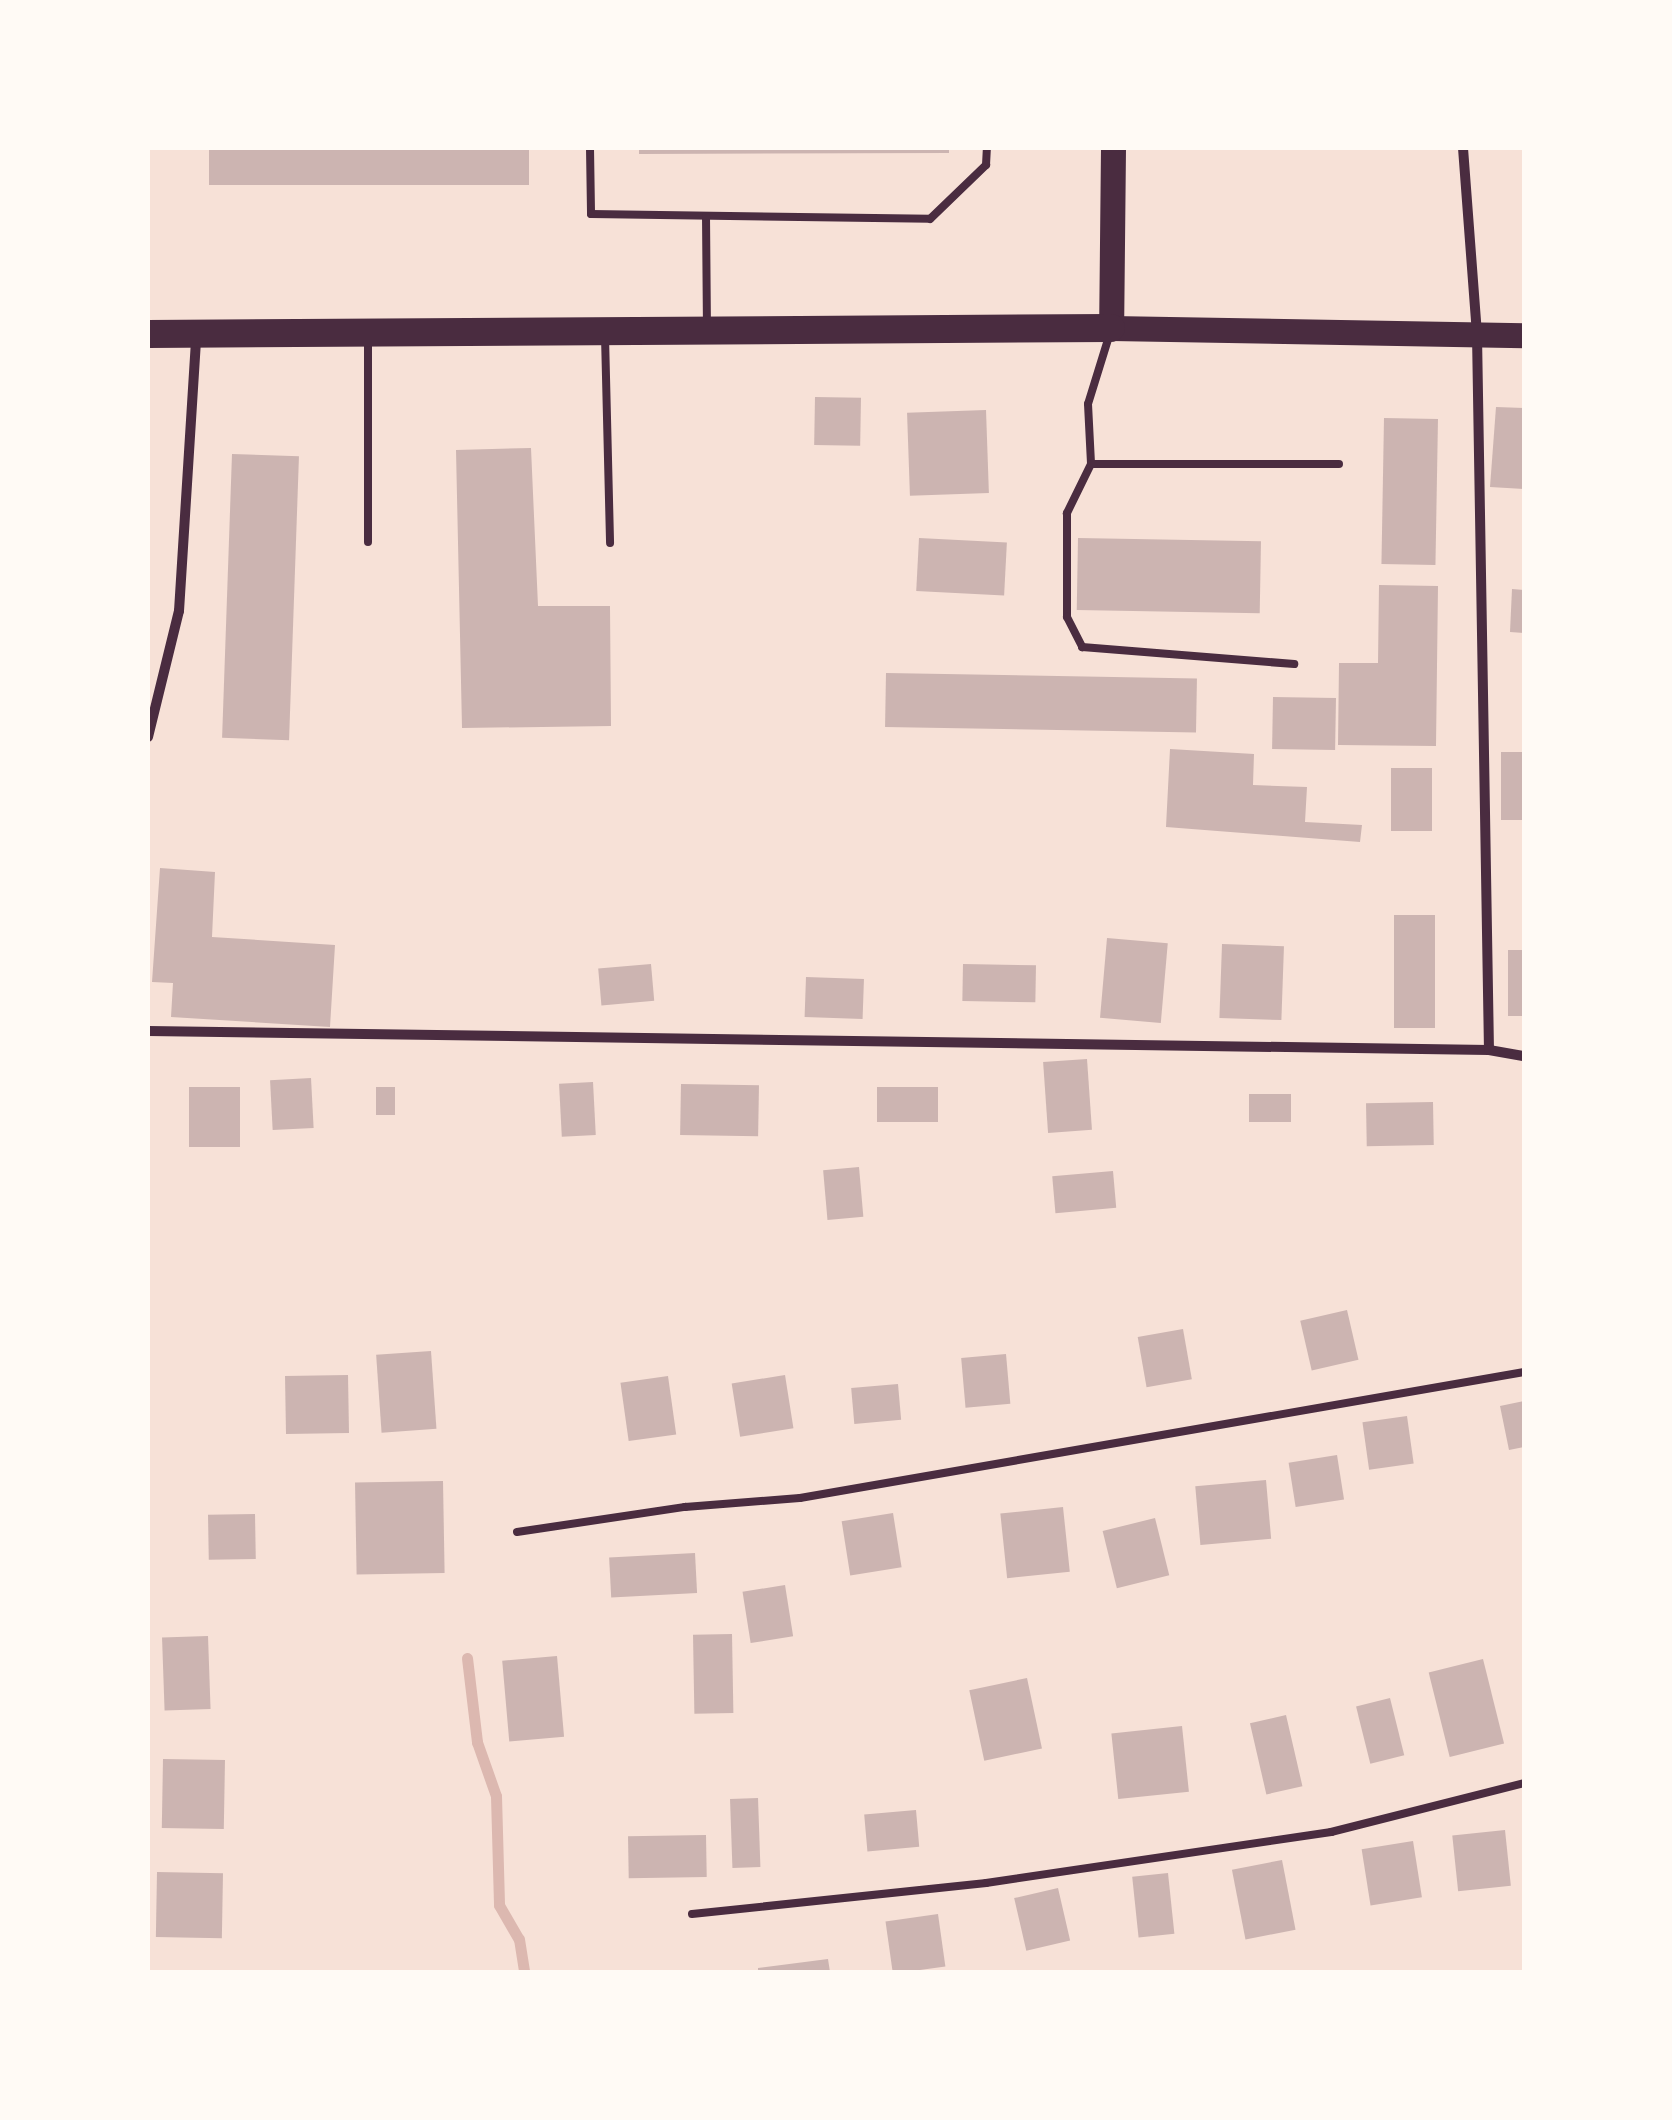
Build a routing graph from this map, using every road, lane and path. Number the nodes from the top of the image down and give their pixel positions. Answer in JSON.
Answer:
{"nodes":[{"id":1,"x":590,"y":148,"type":"edge"},
{"id":2,"x":987,"y":148,"type":"edge"},
{"id":3,"x":1113,"y":148,"type":"edge"},
{"id":4,"x":1463,"y":148,"type":"edge"},
{"id":5,"x":706,"y":216,"type":"junction"},
{"id":6,"x":1111,"y":328,"type":"junction"},
{"id":7,"x":707,"y":330,"type":"junction"},
{"id":8,"x":604,"y":331,"type":"junction"},
{"id":9,"x":368,"y":333,"type":"junction"},
{"id":10,"x":148,"y":334,"type":"edge"},
{"id":11,"x":196,"y":334,"type":"junction"},
{"id":12,"x":1477,"y":335,"type":"junction"},
{"id":13,"x":1524,"y":336,"type":"edge"},
{"id":14,"x":1091,"y":464,"type":"junction"},
{"id":15,"x":1339,"y":464,"type":"dead end"},
{"id":16,"x":368,"y":542,"type":"dead end"},
{"id":17,"x":610,"y":543,"type":"dead end"},
{"id":18,"x":1294,"y":664,"type":"dead end"},
{"id":19,"x":148,"y":737,"type":"edge"},
{"id":20,"x":148,"y":1031,"type":"edge"},
{"id":21,"x":1489,"y":1050,"type":"junction"},
{"id":22,"x":1524,"y":1056,"type":"edge"},
{"id":23,"x":1524,"y":1372,"type":"edge"},
{"id":24,"x":517,"y":1532,"type":"dead end"},
{"id":25,"x":1524,"y":1783,"type":"edge"},
{"id":26,"x":692,"y":1914,"type":"dead end"}],
"edges":[{"from":1,"to":5,"type":"lane"},
{"from":2,"to":5,"type":"lane"},
{"from":3,"to":6,"type":"main road"},
{"from":4,"to":12,"type":"street"},
{"from":5,"to":7,"type":"lane"},
{"from":6,"to":7,"type":"highway"},
{"from":6,"to":12,"type":"main road"},
{"from":6,"to":14,"type":"lane"},
{"from":7,"to":8,"type":"highway"},
{"from":8,"to":9,"type":"highway"},
{"from":8,"to":17,"type":"lane"},
{"from":9,"to":11,"type":"highway"},
{"from":9,"to":16,"type":"lane"},
{"from":10,"to":11,"type":"highway"},
{"from":11,"to":19,"type":"street"},
{"from":12,"to":13,"type":"main road"},
{"from":12,"to":21,"type":"street"},
{"from":14,"to":15,"type":"lane"},
{"from":14,"to":18,"type":"lane"},
{"from":20,"to":21,"type":"street"},
{"from":21,"to":22,"type":"street"},
{"from":23,"to":24,"type":"lane"},
{"from":25,"to":26,"type":"lane"}]}
